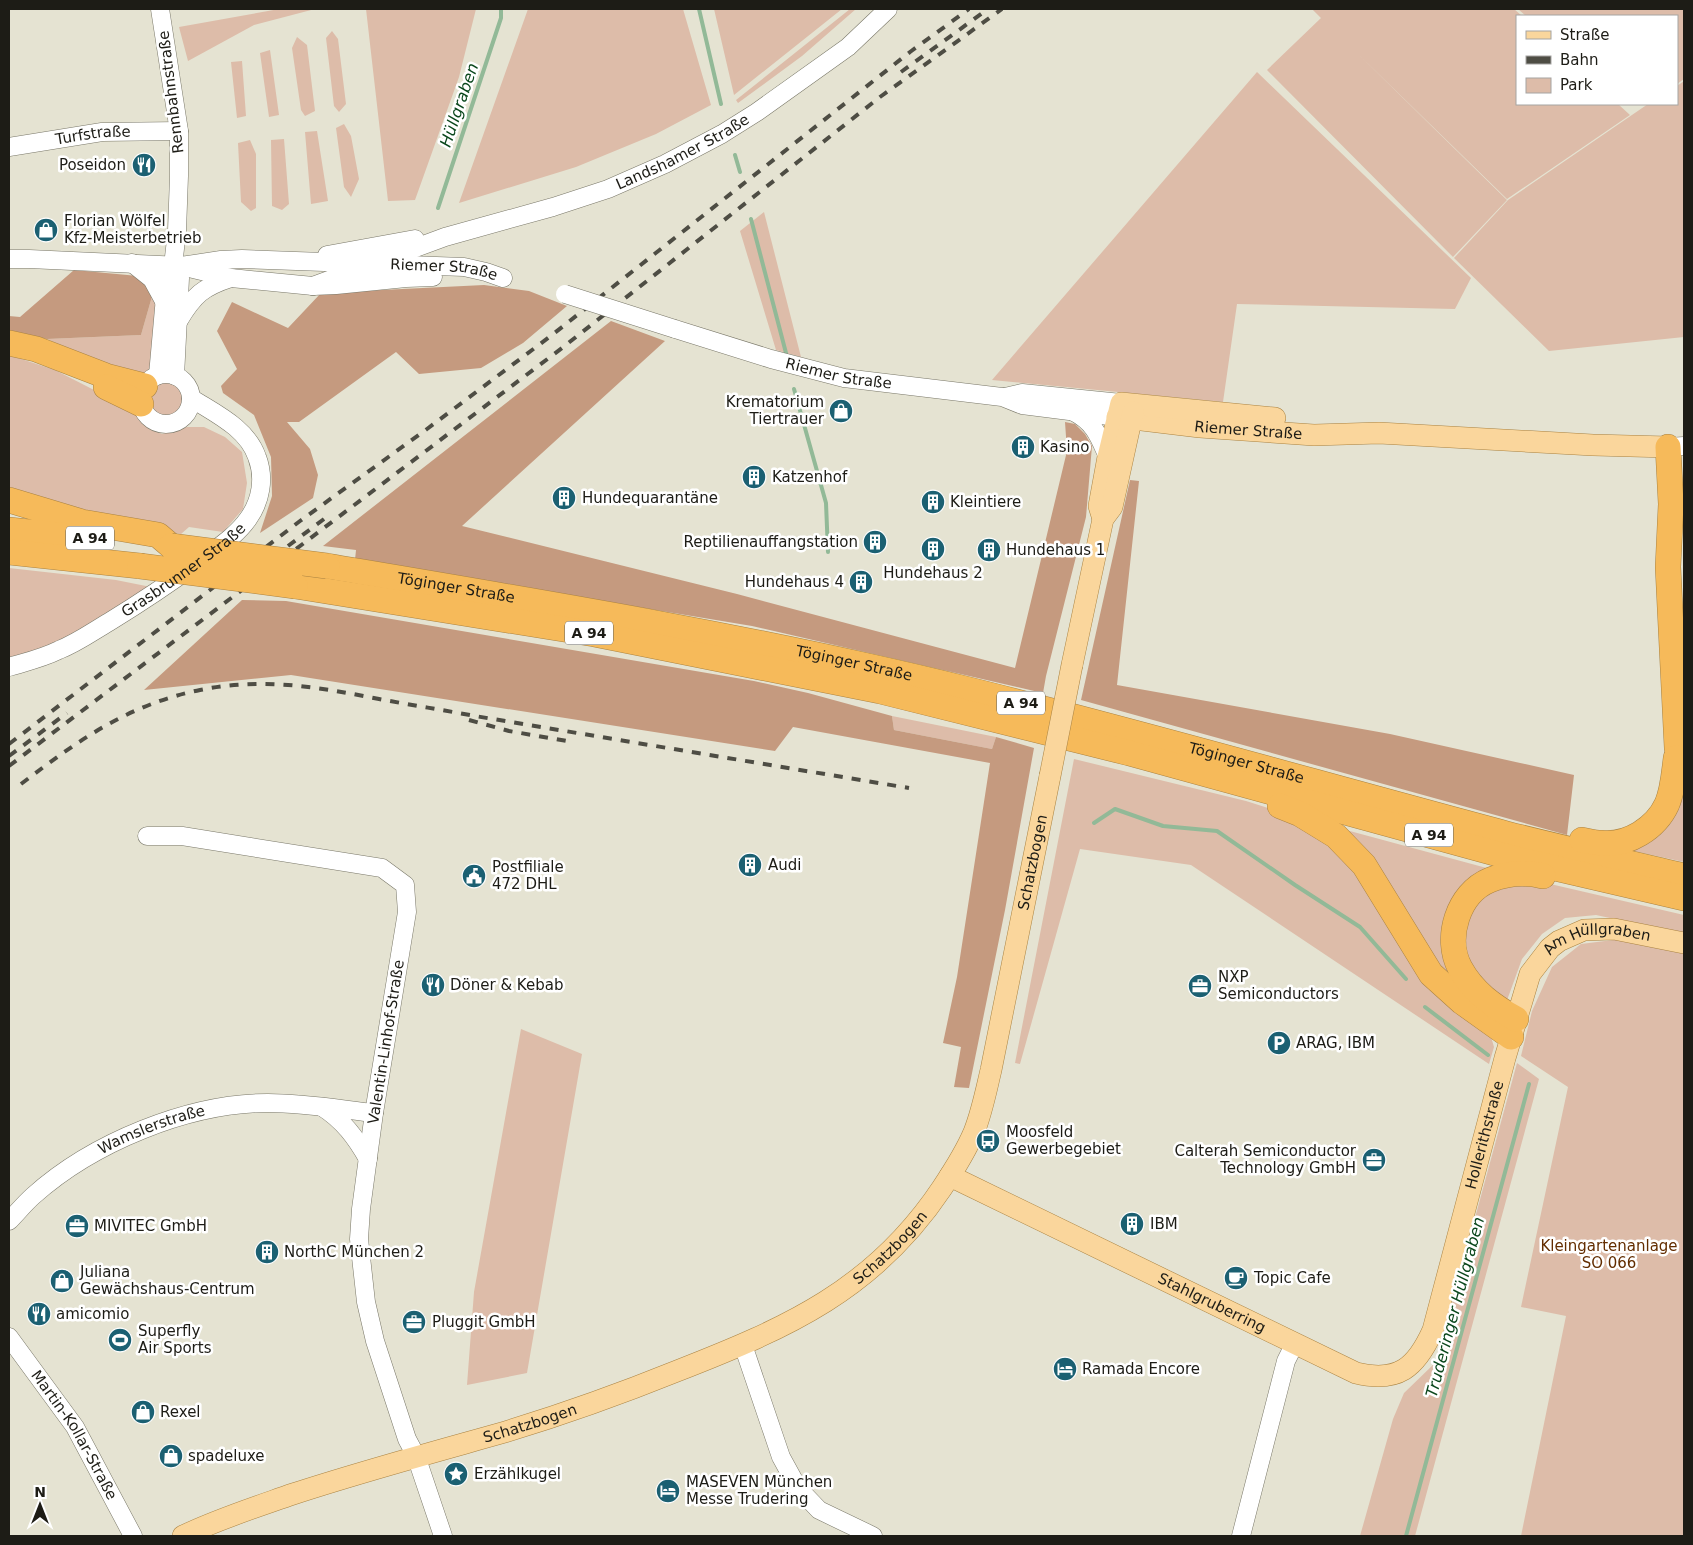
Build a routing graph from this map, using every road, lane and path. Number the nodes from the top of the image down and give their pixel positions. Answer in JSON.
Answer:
{"nodes":[{"id":1,"x":160,"y":9,"type":"edge"},
{"id":2,"x":888,"y":9,"type":"edge"},
{"id":3,"x":179,"y":131,"type":"junction"},
{"id":4,"x":9,"y":147,"type":"edge"},
{"id":5,"x":445,"y":237,"type":"junction"},
{"id":6,"x":9,"y":259,"type":"edge"},
{"id":7,"x":302,"y":261,"type":"junction"},
{"id":8,"x":132,"y":263,"type":"junction"},
{"id":9,"x":368,"y":265,"type":"junction"},
{"id":10,"x":177,"y":266,"type":"junction"},
{"id":11,"x":231,"y":278,"type":"junction"},
{"id":12,"x":313,"y":286,"type":"junction"},
{"id":13,"x":565,"y":294,"type":"dead end"},
{"id":14,"x":164,"y":301,"type":"junction"},
{"id":15,"x":179,"y":322,"type":"junction"},
{"id":16,"x":9,"y":343,"type":"edge"},
{"id":17,"x":155,"y":385,"type":"junction"},
{"id":18,"x":1002,"y":397,"type":"junction"},
{"id":19,"x":188,"y":406,"type":"junction"},
{"id":20,"x":1126,"y":411,"type":"junction"},
{"id":21,"x":1074,"y":412,"type":"junction"},
{"id":22,"x":1668,"y":446,"type":"edge"},
{"id":23,"x":1108,"y":457,"type":"junction"},
{"id":24,"x":9,"y":500,"type":"edge"},
{"id":25,"x":1103,"y":520,"type":"junction"},
{"id":26,"x":9,"y":530,"type":"edge"},
{"id":27,"x":171,"y":546,"type":"junction"},
{"id":28,"x":9,"y":552,"type":"edge"},
{"id":29,"x":9,"y":667,"type":"edge"},
{"id":30,"x":1677,"y":748,"type":"junction"},
{"id":31,"x":1194,"y":771,"type":"junction"},
{"id":32,"x":1684,"y":779,"type":"edge"},
{"id":33,"x":1511,"y":835,"type":"junction"},
{"id":34,"x":147,"y":836,"type":"dead end"},
{"id":35,"x":1684,"y":876,"type":"edge"},
{"id":36,"x":1675,"y":896,"type":"edge"},
{"id":37,"x":1684,"y":943,"type":"edge"},
{"id":38,"x":1514,"y":1028,"type":"junction"},
{"id":39,"x":322,"y":1107,"type":"junction"},
{"id":40,"x":374,"y":1113,"type":"junction"},
{"id":41,"x":368,"y":1159,"type":"junction"},
{"id":42,"x":950,"y":1176,"type":"junction"},
{"id":43,"x":9,"y":1221,"type":"edge"},
{"id":44,"x":9,"y":1337,"type":"edge"},
{"id":45,"x":743,"y":1345,"type":"junction"},
{"id":46,"x":1294,"y":1345,"type":"junction"},
{"id":47,"x":416,"y":1456,"type":"junction"},
{"id":48,"x":134,"y":1536,"type":"edge"},
{"id":49,"x":183,"y":1536,"type":"edge"},
{"id":50,"x":443,"y":1536,"type":"edge"},
{"id":51,"x":873,"y":1536,"type":"edge"},
{"id":52,"x":1241,"y":1536,"type":"edge"}],
"edges":[{"from":1,"to":3,"type":"street","name":"Rennbahnstraße"},
{"from":2,"to":5,"type":"street","name":"Landshamer Straße"},
{"from":3,"to":4,"type":"street","name":"Turfstraße"},
{"from":3,"to":10,"type":"street","name":"Rennbahnstraße"},
{"from":5,"to":7,"type":"street","name":"Landshamer Straße"},
{"from":5,"to":9,"type":"street","name":"Landshamer Straße"},
{"from":6,"to":8,"type":"street","name":"Riemer Straße"},
{"from":7,"to":9,"type":"street","name":"Riemer Straße"},
{"from":7,"to":10,"type":"street","name":"Riemer Straße"},
{"from":8,"to":10,"type":"street","name":"Riemer Straße"},
{"from":8,"to":14,"type":"street"},
{"from":9,"to":12,"type":"street","name":"Landshamer Straße"},
{"from":9,"to":12,"type":"street","name":"Riemer Straße"},
{"from":10,"to":11,"type":"street","name":"Riemer Straße"},
{"from":10,"to":14,"type":"street","name":"Rennbahnstraße"},
{"from":10,"to":15,"type":"street","name":"Rennbahnstraße"},
{"from":11,"to":12,"type":"street","name":"Riemer Straße"},
{"from":11,"to":15,"type":"street"},
{"from":13,"to":18,"type":"street","name":"Riemer Straße","bridge":true},
{"from":14,"to":17,"type":"street","name":"Rennbahnstraße"},
{"from":15,"to":17,"type":"street","name":"Rennbahnstraße"},
{"from":16,"to":17,"type":"highway"},
{"from":17,"to":19,"type":"street"},
{"from":17,"to":19,"type":"street"},
{"from":18,"to":20,"type":"street","name":"Riemer Straße"},
{"from":18,"to":21,"type":"street","name":"Riemer Straße"},
{"from":19,"to":29,"type":"street","name":"Grasbrunner Straße"},
{"from":20,"to":21,"type":"street","name":"Riemer Straße"},
{"from":20,"to":22,"type":"main road","name":"Riemer Straße"},
{"from":20,"to":23,"type":"main road","name":"Schatzbogen"},
{"from":20,"to":25,"type":"main road","name":"Schatzbogen"},
{"from":21,"to":23,"type":"street"},
{"from":22,"to":30,"type":"highway"},
{"from":23,"to":25,"type":"main road","name":"Schatzbogen"},
{"from":24,"to":27,"type":"highway"},
{"from":25,"to":42,"type":"main road","name":"Schatzbogen","bridge":true},
{"from":26,"to":27,"type":"highway","name":"Töginger Straße","number":"A 94"},
{"from":27,"to":33,"type":"highway","name":"Töginger Straße","number":"A 94","bridge":true},
{"from":28,"to":31,"type":"highway","name":"Töginger Straße","number":"A 94","bridge":true},
{"from":30,"to":32,"type":"highway"},
{"from":30,"to":33,"type":"highway"},
{"from":31,"to":36,"type":"highway","name":"Töginger Straße","number":"A 94"},
{"from":31,"to":38,"type":"highway"},
{"from":33,"to":35,"type":"highway","name":"Töginger Straße","number":"A 94"},
{"from":34,"to":40,"type":"street","name":"Valentin-Linhof-Straße"},
{"from":36,"to":38,"type":"highway"},
{"from":37,"to":38,"type":"main road","name":"Am Hüllgraben"},
{"from":38,"to":46,"type":"main road","name":"Hollerithstraße"},
{"from":39,"to":40,"type":"street","name":"Wamslerstraße"},
{"from":39,"to":41,"type":"street"},
{"from":39,"to":43,"type":"street","name":"Wamslerstraße"},
{"from":40,"to":41,"type":"street","name":"Valentin-Linhof-Straße"},
{"from":41,"to":47,"type":"street","name":"Valentin-Linhof-Straße"},
{"from":42,"to":45,"type":"main road","name":"Schatzbogen"},
{"from":42,"to":46,"type":"main road","name":"Stahlgruberring"},
{"from":44,"to":48,"type":"street","name":"Martin-Kollar-Straße"},
{"from":45,"to":47,"type":"main road","name":"Schatzbogen"},
{"from":45,"to":51,"type":"street"},
{"from":46,"to":52,"type":"street"},
{"from":47,"to":49,"type":"main road","name":"Schatzbogen"},
{"from":47,"to":50,"type":"street"}]}
